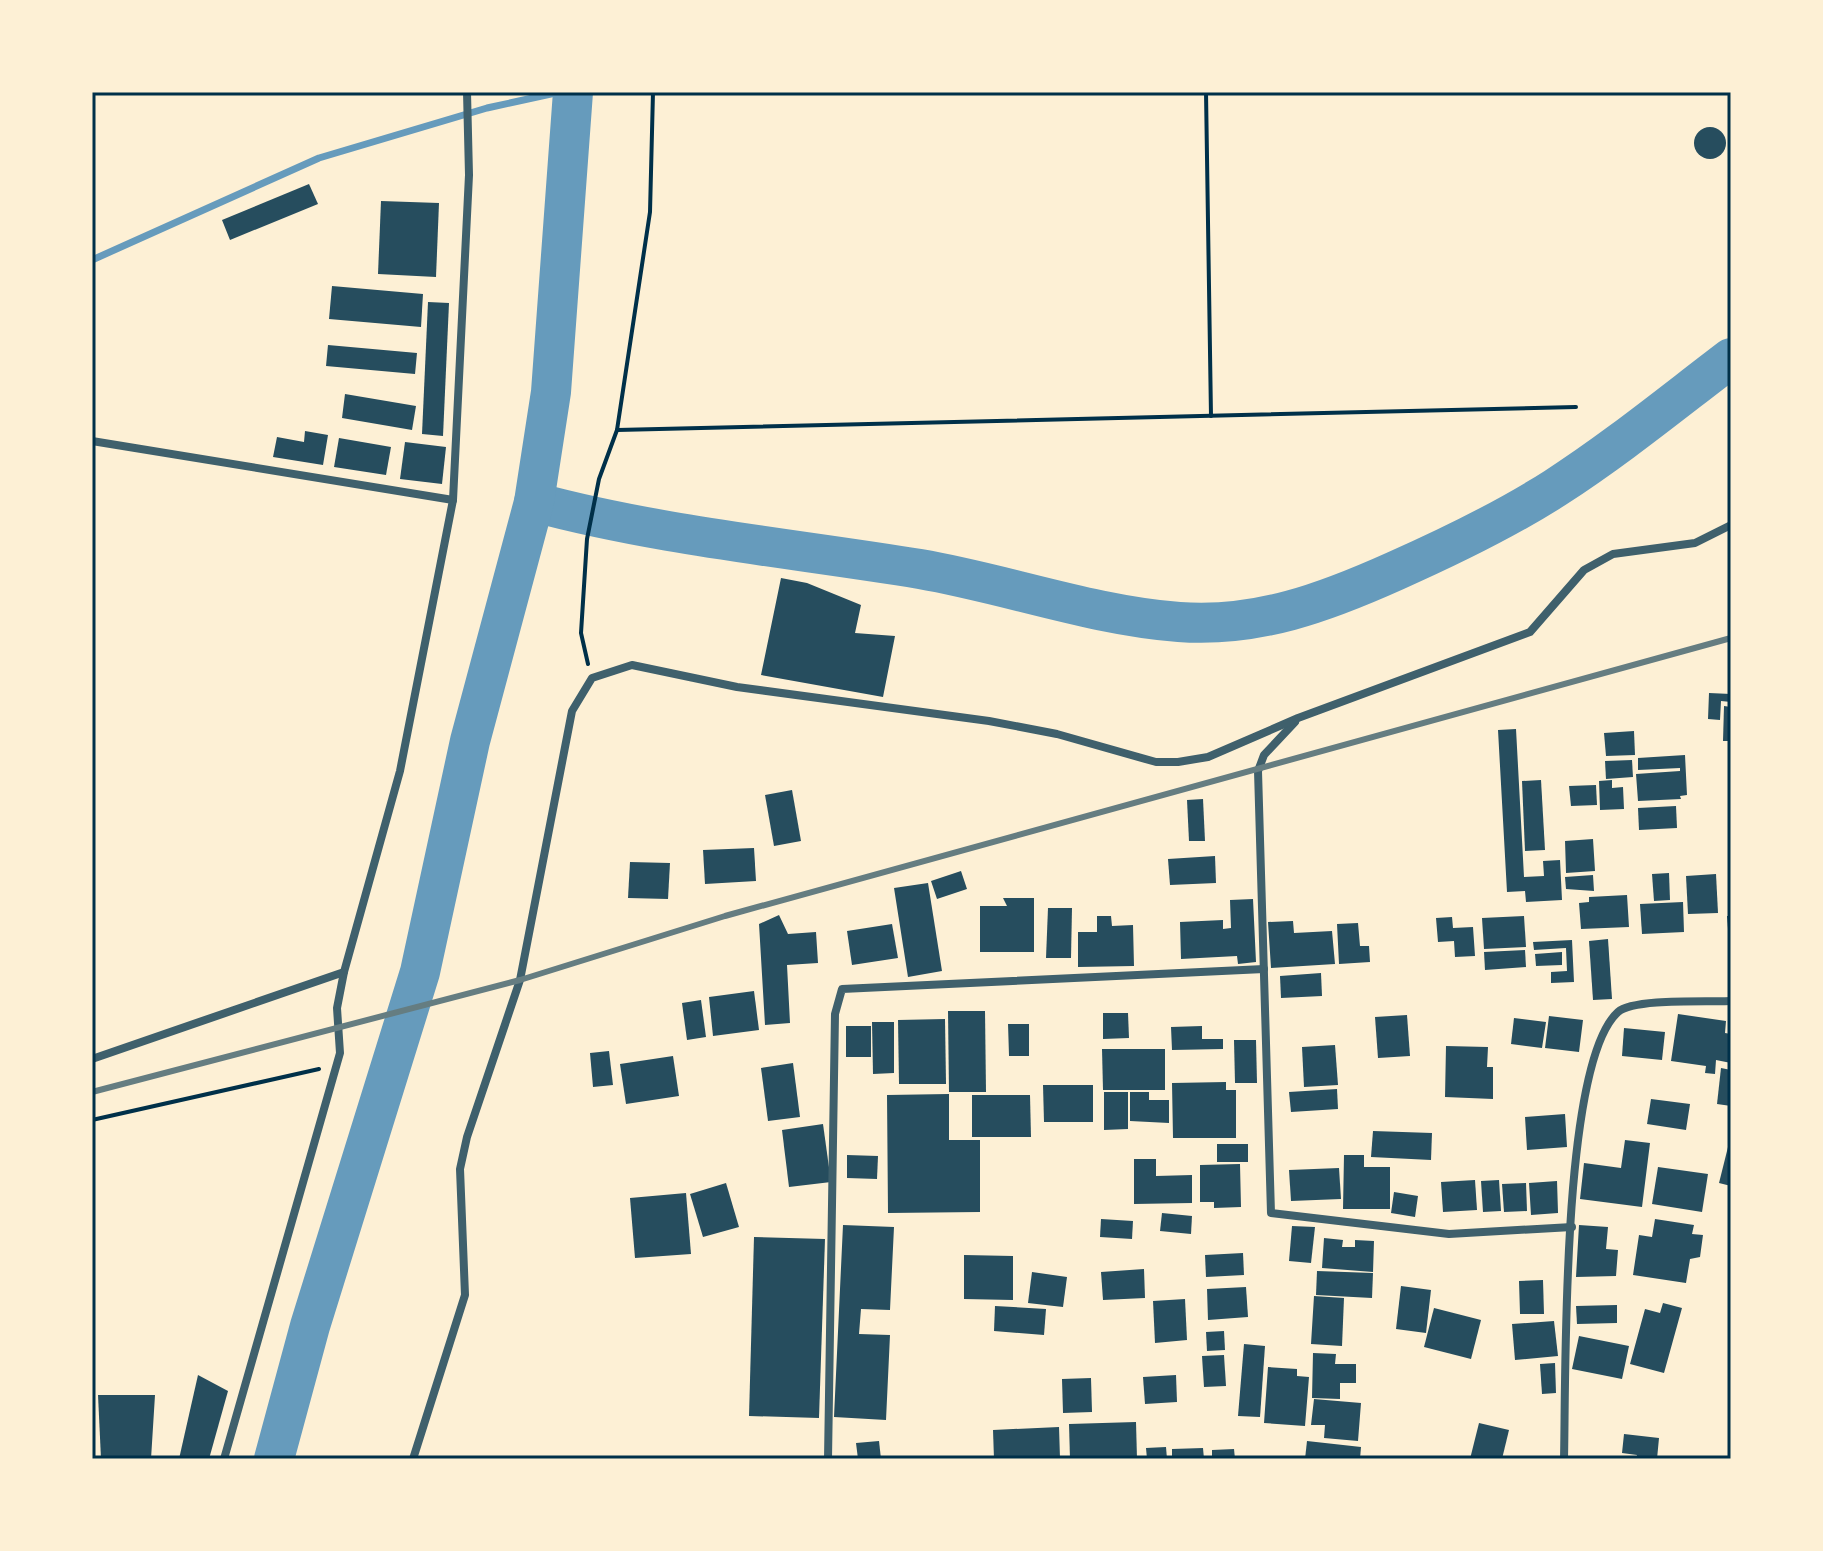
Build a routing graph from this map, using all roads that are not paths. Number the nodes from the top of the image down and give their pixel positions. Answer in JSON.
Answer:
{"nodes":[{"id":1,"x":467,"y":92,"type":"edge"},
{"id":2,"x":92,"y":441,"type":"edge"},
{"id":3,"x":453,"y":500,"type":"junction"},
{"id":4,"x":1731,"y":525,"type":"edge"},
{"id":5,"x":1298,"y":718,"type":"junction"},
{"id":6,"x":1264,"y":969,"type":"junction"},
{"id":7,"x":344,"y":972,"type":"junction"},
{"id":8,"x":1731,"y":1001,"type":"edge"},
{"id":9,"x":92,"y":1059,"type":"edge"},
{"id":10,"x":1572,"y":1227,"type":"junction"},
{"id":11,"x":224,"y":1459,"type":"edge"},
{"id":12,"x":413,"y":1459,"type":"edge"},
{"id":13,"x":828,"y":1459,"type":"edge"},
{"id":14,"x":1564,"y":1459,"type":"edge"}],
"edges":[{"from":1,"to":3,"type":"street"},
{"from":2,"to":3,"type":"street"},
{"from":3,"to":7,"type":"street"},
{"from":4,"to":5,"type":"street"},
{"from":5,"to":6,"type":"street"},
{"from":5,"to":12,"type":"street"},
{"from":6,"to":10,"type":"street"},
{"from":6,"to":13,"type":"street"},
{"from":7,"to":9,"type":"street"},
{"from":7,"to":11,"type":"street"},
{"from":8,"to":10,"type":"street"},
{"from":10,"to":14,"type":"street"}]}
